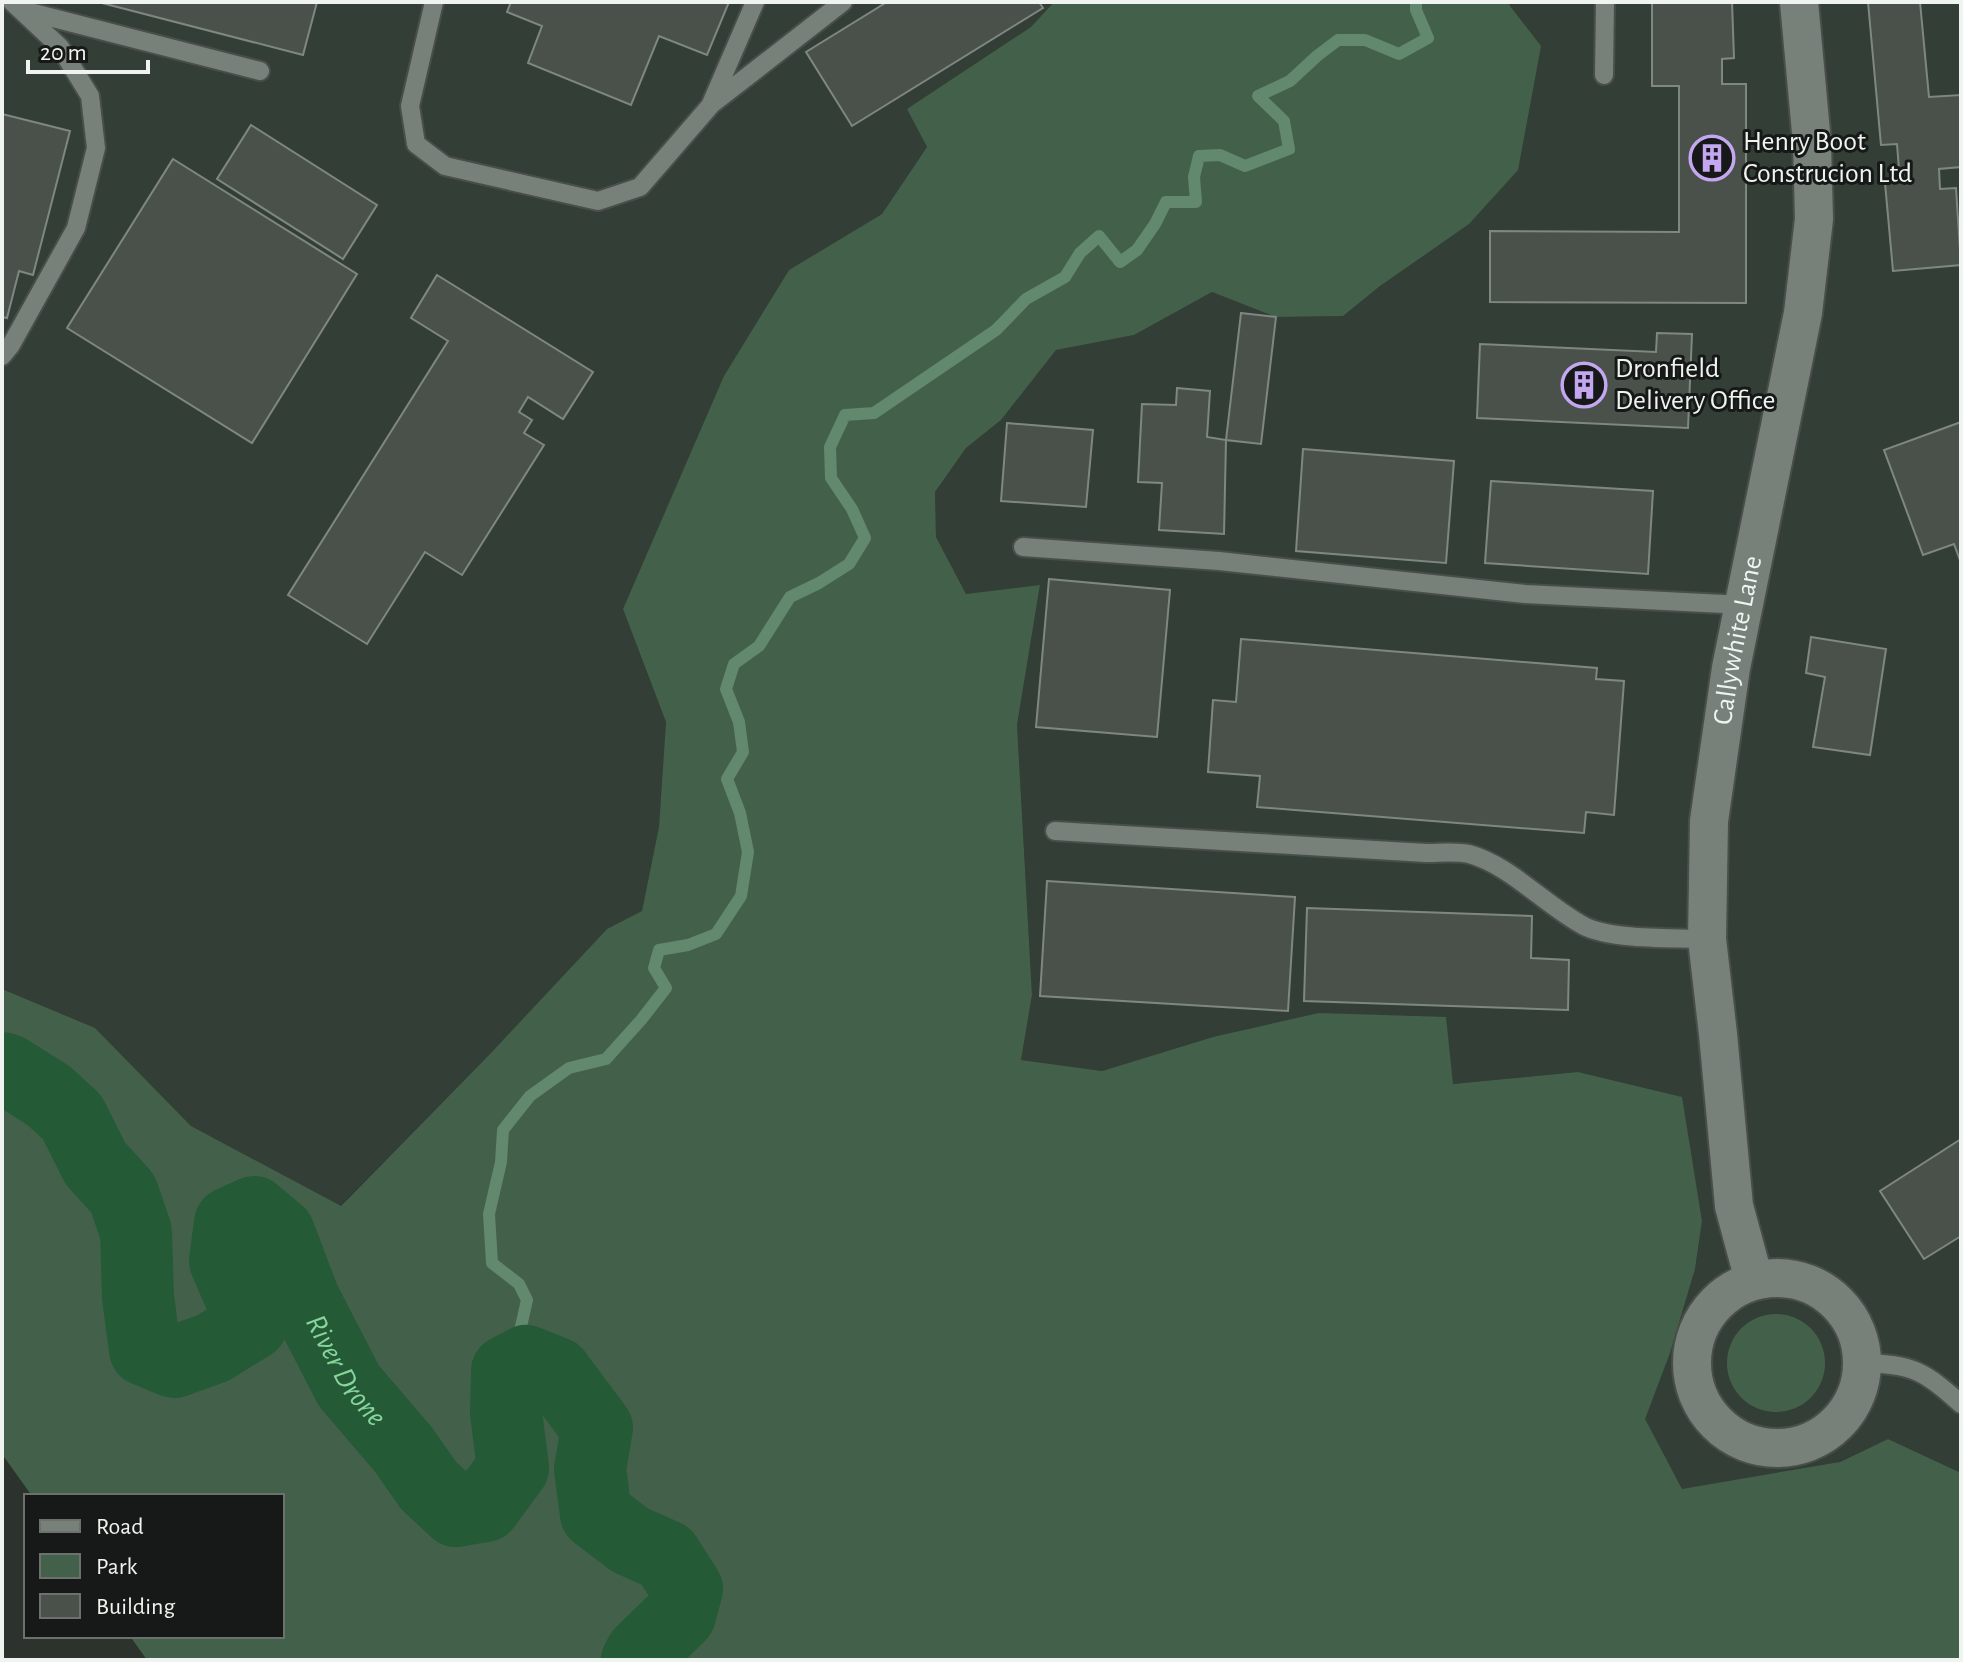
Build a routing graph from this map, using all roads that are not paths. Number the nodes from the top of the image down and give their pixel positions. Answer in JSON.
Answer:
{"nodes":[{"id":1,"x":434,"y":2,"type":"edge"},
{"id":2,"x":755,"y":2,"type":"edge"},
{"id":3,"x":843,"y":2,"type":"edge"},
{"id":4,"x":1605,"y":2,"type":"edge"},
{"id":5,"x":1799,"y":2,"type":"edge"},
{"id":6,"x":16,"y":6,"type":"edge"},
{"id":7,"x":260,"y":71,"type":"dead end"},
{"id":8,"x":1604,"y":75,"type":"dead end"},
{"id":9,"x":710,"y":106,"type":"junction"},
{"id":10,"x":2,"y":356,"type":"edge"},
{"id":11,"x":1023,"y":547,"type":"dead end"},
{"id":12,"x":1744,"y":605,"type":"junction"},
{"id":13,"x":1055,"y":831,"type":"dead end"},
{"id":14,"x":1707,"y":939,"type":"junction"},
{"id":15,"x":1754,"y":1280,"type":"junction"},
{"id":16,"x":1862,"y":1363,"type":"junction"},
{"id":17,"x":1961,"y":1404,"type":"edge"}],
"edges":[{"from":1,"to":9,"type":"lane"},
{"from":2,"to":9,"type":"lane"},
{"from":3,"to":9,"type":"lane"},
{"from":4,"to":8,"type":"lane"},
{"from":5,"to":12,"type":"street","name":"Callywhite Lane"},
{"from":6,"to":7,"type":"lane"},
{"from":6,"to":10,"type":"lane"},
{"from":11,"to":12,"type":"lane"},
{"from":12,"to":14,"type":"street","name":"Callywhite Lane"},
{"from":13,"to":14,"type":"lane"},
{"from":14,"to":15,"type":"street","name":"Callywhite Lane"},
{"from":15,"to":16,"type":"street"},
{"from":15,"to":16,"type":"street"},
{"from":16,"to":17,"type":"lane"}]}
